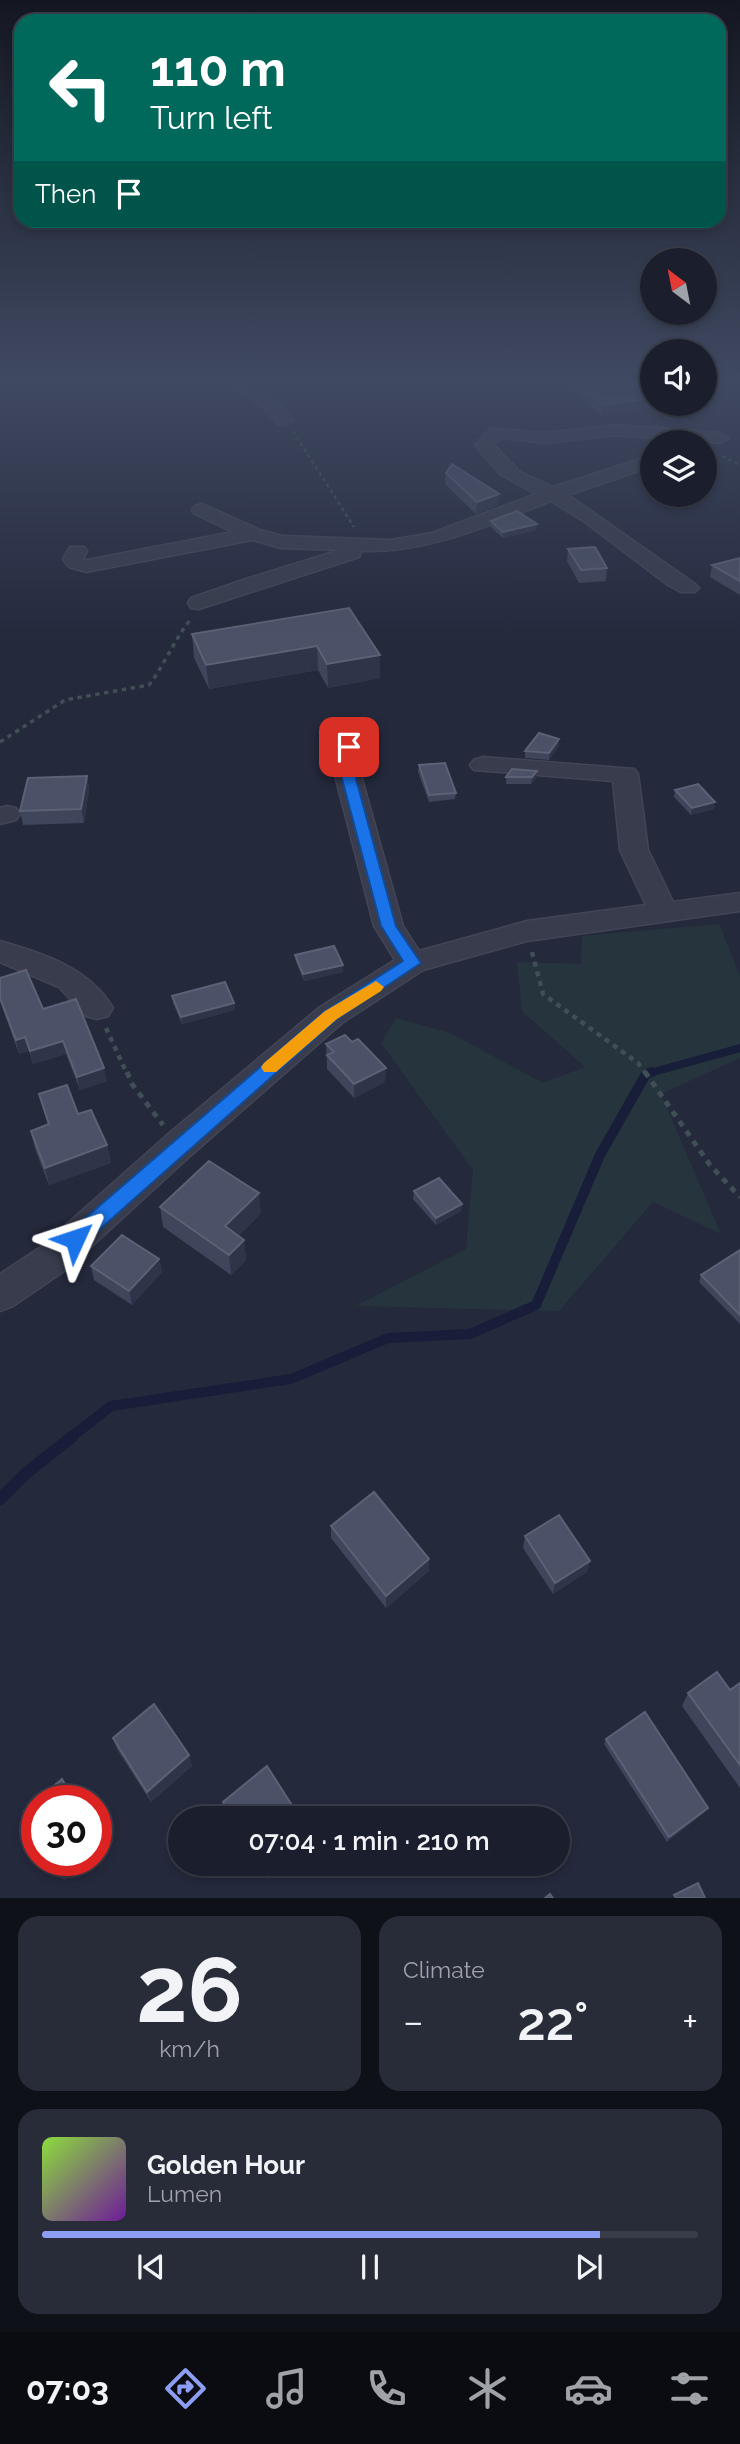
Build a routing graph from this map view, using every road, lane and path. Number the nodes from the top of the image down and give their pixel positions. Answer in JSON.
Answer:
{"nodes":[{"id":1,"x":317,"y":467,"type":"edge"},
{"id":2,"x":501,"y":467,"type":"edge"},
{"id":3,"x":633,"y":467,"type":"edge"},
{"id":4,"x":552,"y":494,"type":"junction"},
{"id":5,"x":202,"y":509,"type":"dead end"},
{"id":6,"x":253,"y":534,"type":"junction"},
{"id":7,"x":362,"y":543,"type":"junction"},
{"id":8,"x":390,"y":546,"type":"junction"},
{"id":9,"x":76,"y":551,"type":"dead end"},
{"id":10,"x":688,"y":587,"type":"dead end"},
{"id":11,"x":199,"y":603,"type":"joint"},
{"id":12,"x":0,"y":741,"type":"edge"},
{"id":13,"x":349,"y":747,"type":"dead end"},
{"id":14,"x":484,"y":765,"type":"dead end"},
{"id":15,"x":740,"y":902,"type":"edge"},
{"id":16,"x":664,"y":912,"type":"junction"},
{"id":17,"x":527,"y":931,"type":"junction"},
{"id":18,"x":0,"y":951,"type":"edge"},
{"id":19,"x":412,"y":963,"type":"junction"},
{"id":20,"x":97,"y":1008,"type":"joint"},
{"id":21,"x":178,"y":1146,"type":"junction"},
{"id":22,"x":740,"y":1197,"type":"edge"},
{"id":23,"x":0,"y":1293,"type":"edge"}],
"edges":[{"from":1,"to":7,"type":"path"},
{"from":2,"to":4,"type":"street"},
{"from":3,"to":4,"type":"street"},
{"from":4,"to":8,"type":"street"},
{"from":4,"to":10,"type":"street"},
{"from":5,"to":6,"type":"street"},
{"from":6,"to":7,"type":"street"},
{"from":6,"to":9,"type":"street"},
{"from":7,"to":8,"type":"street"},
{"from":8,"to":11,"type":"street"},
{"from":11,"to":12,"type":"path"},
{"from":13,"to":19,"type":"street"},
{"from":14,"to":16,"type":"street"},
{"from":15,"to":16,"type":"street"},
{"from":16,"to":17,"type":"street"},
{"from":17,"to":19,"type":"street"},
{"from":17,"to":22,"type":"path"},
{"from":18,"to":20,"type":"street"},
{"from":19,"to":21,"type":"street"},
{"from":20,"to":21,"type":"path"},
{"from":21,"to":23,"type":"street"}]}
